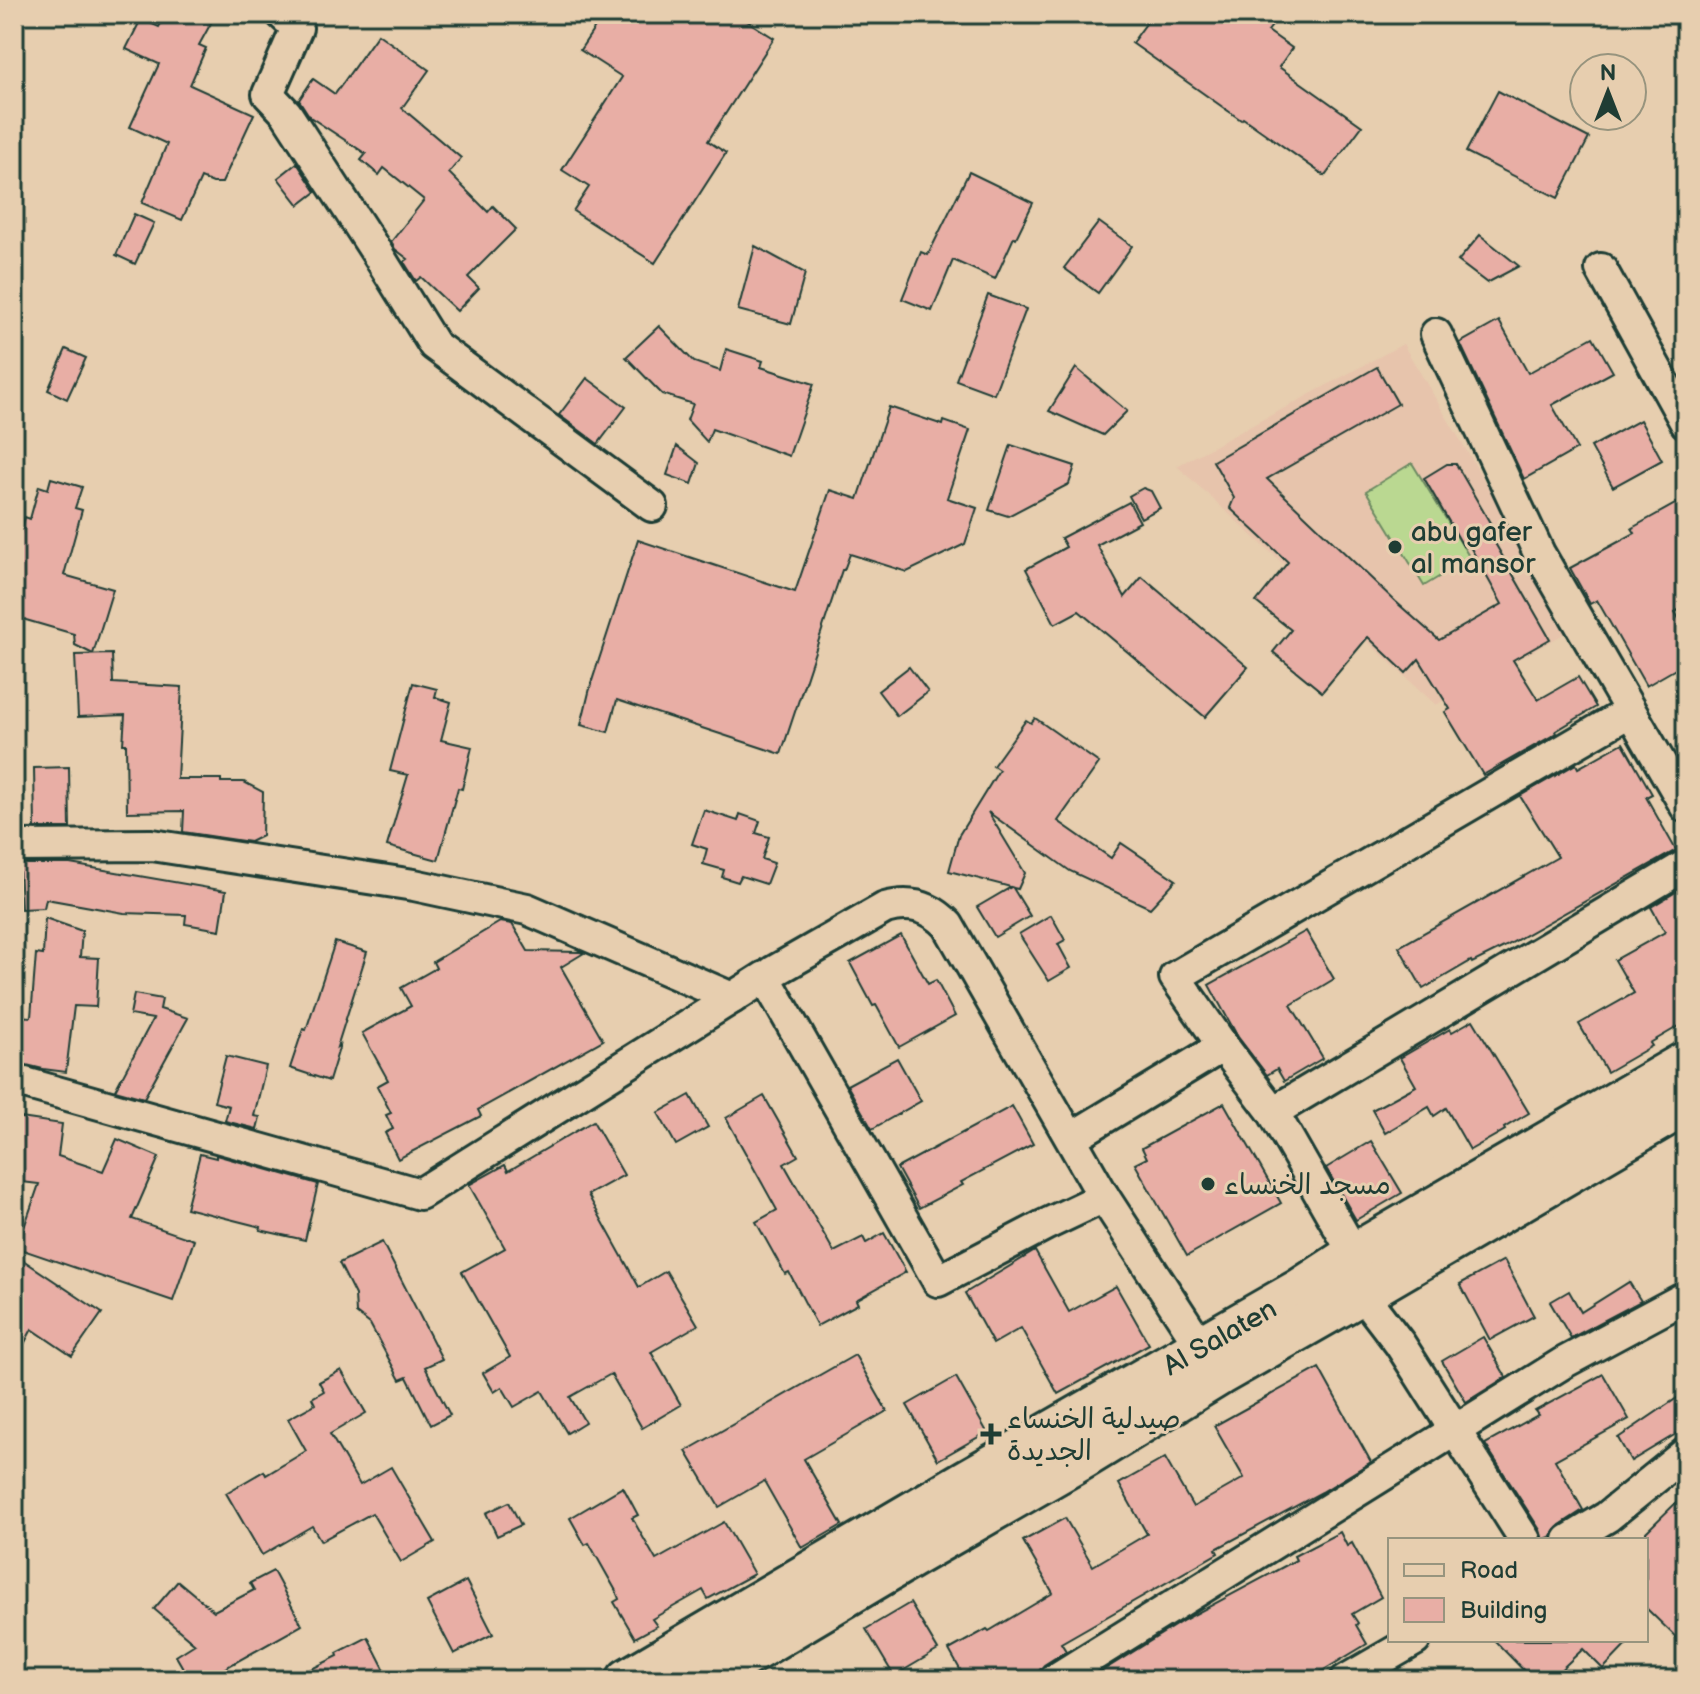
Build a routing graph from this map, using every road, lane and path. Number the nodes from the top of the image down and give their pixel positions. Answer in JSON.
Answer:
{"nodes":[{"id":1,"x":282,"y":14,"type":"edge"},
{"id":2,"x":1601,"y":269,"type":"dead end"},
{"id":3,"x":1436,"y":334,"type":"dead end"},
{"id":4,"x":1686,"y":423,"type":"edge"},
{"id":5,"x":652,"y":506,"type":"dead end"},
{"id":6,"x":1629,"y":712,"type":"junction"},
{"id":7,"x":1686,"y":807,"type":"edge"},
{"id":8,"x":14,"y":846,"type":"edge"},
{"id":9,"x":1686,"y":865,"type":"edge"},
{"id":10,"x":773,"y":972,"type":"dead end"},
{"id":11,"x":732,"y":998,"type":"junction"},
{"id":12,"x":1223,"y":1046,"type":"junction"},
{"id":13,"x":1686,"y":1063,"type":"edge"},
{"id":14,"x":14,"y":1080,"type":"edge"},
{"id":15,"x":1686,"y":1103,"type":"edge"},
{"id":16,"x":1273,"y":1112,"type":"junction"},
{"id":17,"x":1071,"y":1138,"type":"junction"},
{"id":18,"x":1104,"y":1197,"type":"junction"},
{"id":19,"x":1363,"y":1278,"type":"junction"},
{"id":20,"x":1686,"y":1297,"type":"edge"},
{"id":21,"x":1210,"y":1360,"type":"junction"},
{"id":22,"x":1456,"y":1429,"type":"junction"},
{"id":23,"x":1686,"y":1453,"type":"edge"},
{"id":24,"x":1524,"y":1538,"type":"edge"},
{"id":25,"x":1572,"y":1538,"type":"edge"},
{"id":26,"x":1412,"y":1642,"type":"edge"},
{"id":27,"x":714,"y":1677,"type":"edge"},
{"id":28,"x":628,"y":1680,"type":"edge"},
{"id":29,"x":1054,"y":1680,"type":"edge"},
{"id":30,"x":1346,"y":1680,"type":"edge"}],
"edges":[{"from":1,"to":5,"type":"street"},
{"from":2,"to":4,"type":"street"},
{"from":3,"to":6,"type":"street"},
{"from":6,"to":7,"type":"street"},
{"from":6,"to":12,"type":"street"},
{"from":8,"to":11,"type":"street"},
{"from":9,"to":16,"type":"street"},
{"from":10,"to":17,"type":"street"},
{"from":11,"to":14,"type":"street"},
{"from":11,"to":18,"type":"street"},
{"from":12,"to":16,"type":"street"},
{"from":12,"to":17,"type":"street"},
{"from":13,"to":19,"type":"main road","name":"Al Salaten"},
{"from":15,"to":19,"type":"main road","name":"Al Salaten"},
{"from":16,"to":19,"type":"street"},
{"from":17,"to":18,"type":"street"},
{"from":18,"to":21,"type":"street"},
{"from":19,"to":21,"type":"main road","name":"Al Salaten"},
{"from":19,"to":22,"type":"street"},
{"from":20,"to":22,"type":"street"},
{"from":21,"to":27,"type":"main road","name":"Al Salaten"},
{"from":21,"to":28,"type":"main road","name":"Al Salaten"},
{"from":22,"to":24,"type":"street"},
{"from":22,"to":29,"type":"street"},
{"from":23,"to":25,"type":"street"},
{"from":26,"to":30,"type":"street"}]}
